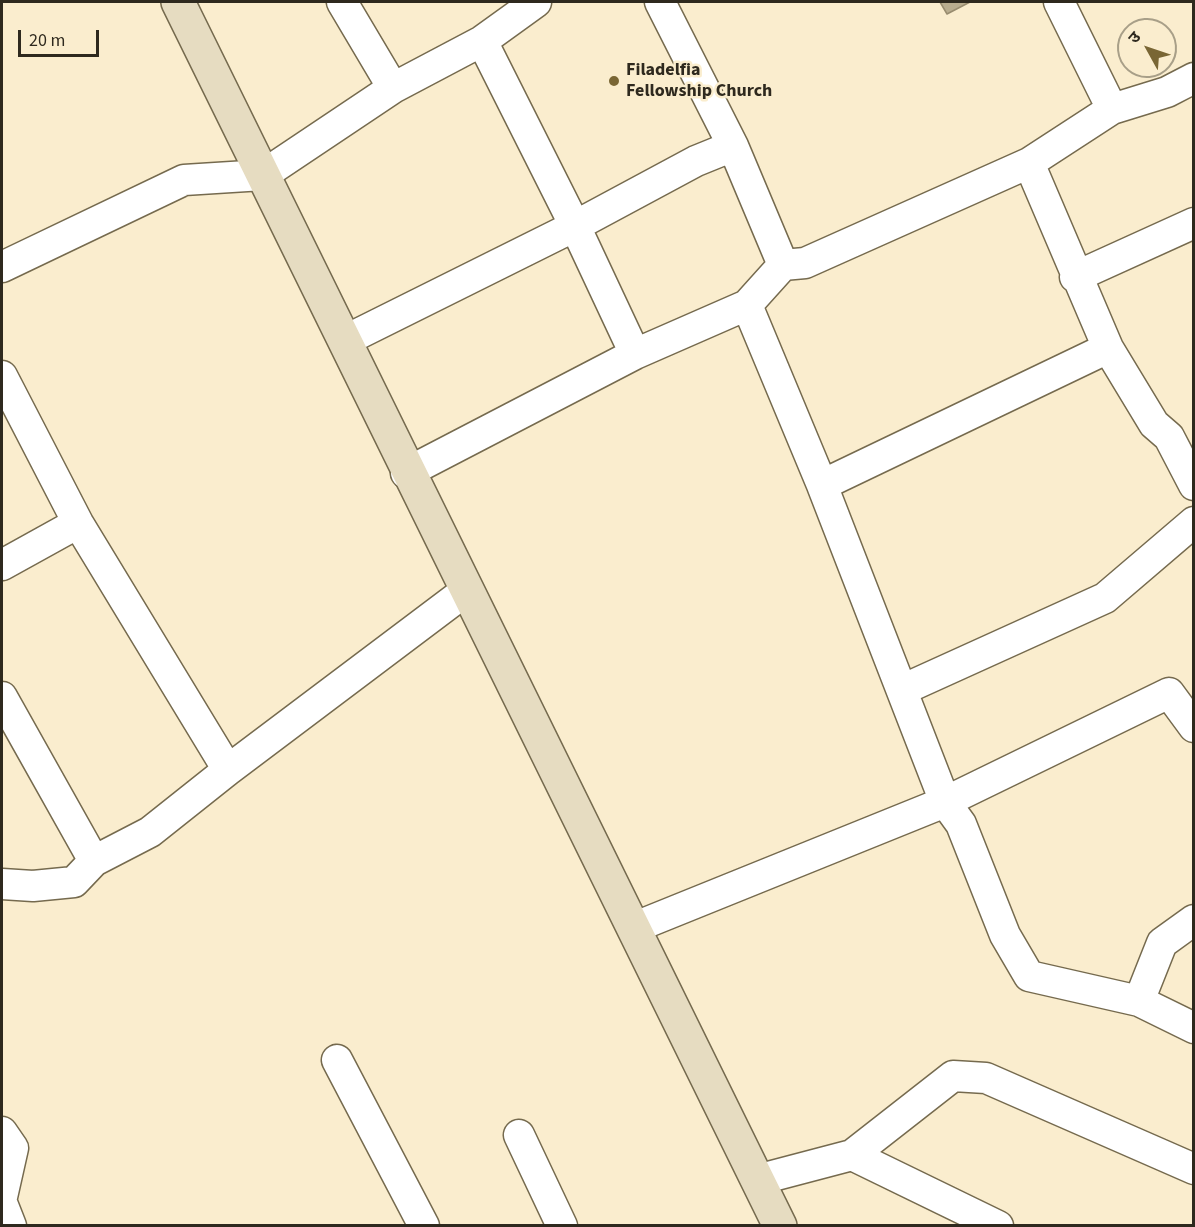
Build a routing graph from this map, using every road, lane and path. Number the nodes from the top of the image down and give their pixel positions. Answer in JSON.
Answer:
{"nodes":[{"id":1,"x":178,"y":2,"type":"edge"},
{"id":2,"x":342,"y":2,"type":"edge"},
{"id":3,"x":536,"y":2,"type":"edge"},
{"id":4,"x":660,"y":2,"type":"edge"},
{"id":5,"x":1059,"y":2,"type":"edge"},
{"id":6,"x":482,"y":41,"type":"junction"},
{"id":7,"x":1194,"y":78,"type":"edge"},
{"id":8,"x":393,"y":88,"type":"junction"},
{"id":9,"x":1112,"y":109,"type":"junction"},
{"id":10,"x":733,"y":146,"type":"junction"},
{"id":11,"x":1029,"y":164,"type":"junction"},
{"id":12,"x":263,"y":175,"type":"junction"},
{"id":13,"x":1194,"y":223,"type":"edge"},
{"id":14,"x":575,"y":226,"type":"junction"},
{"id":15,"x":783,"y":265,"type":"junction"},
{"id":16,"x":2,"y":267,"type":"edge"},
{"id":17,"x":1075,"y":277,"type":"junction"},
{"id":18,"x":747,"y":305,"type":"junction"},
{"id":19,"x":345,"y":341,"type":"junction"},
{"id":20,"x":1108,"y":348,"type":"junction"},
{"id":21,"x":634,"y":354,"type":"junction"},
{"id":22,"x":2,"y":376,"type":"edge"},
{"id":23,"x":407,"y":471,"type":"junction"},
{"id":24,"x":822,"y":485,"type":"junction"},
{"id":25,"x":1194,"y":485,"type":"edge"},
{"id":26,"x":1194,"y":522,"type":"edge"},
{"id":27,"x":78,"y":523,"type":"junction"},
{"id":28,"x":2,"y":564,"type":"edge"},
{"id":29,"x":467,"y":590,"type":"junction"},
{"id":30,"x":902,"y":690,"type":"junction"},
{"id":31,"x":2,"y":697,"type":"edge"},
{"id":32,"x":1194,"y":727,"type":"edge"},
{"id":33,"x":228,"y":770,"type":"junction"},
{"id":34,"x":945,"y":802,"type":"junction"},
{"id":35,"x":94,"y":861,"type":"junction"},
{"id":36,"x":2,"y":884,"type":"edge"},
{"id":37,"x":1194,"y":921,"type":"edge"},
{"id":38,"x":633,"y":928,"type":"junction"},
{"id":39,"x":1139,"y":1001,"type":"junction"},
{"id":40,"x":1194,"y":1028,"type":"edge"},
{"id":41,"x":337,"y":1060,"type":"dead end"},
{"id":42,"x":2,"y":1132,"type":"edge"},
{"id":43,"x":519,"y":1135,"type":"dead end"},
{"id":44,"x":852,"y":1155,"type":"junction"},
{"id":45,"x":1194,"y":1169,"type":"edge"},
{"id":46,"x":757,"y":1180,"type":"junction"},
{"id":47,"x":2,"y":1197,"type":"edge"},
{"id":48,"x":2,"y":1203,"type":"edge"},
{"id":49,"x":11,"y":1226,"type":"edge"},
{"id":50,"x":424,"y":1226,"type":"edge"},
{"id":51,"x":562,"y":1226,"type":"edge"},
{"id":52,"x":780,"y":1226,"type":"edge"},
{"id":53,"x":998,"y":1226,"type":"edge"}],
"edges":[{"from":1,"to":12,"type":"main road"},
{"from":2,"to":8,"type":"street"},
{"from":3,"to":6,"type":"street"},
{"from":4,"to":10,"type":"street"},
{"from":5,"to":9,"type":"street"},
{"from":6,"to":8,"type":"street"},
{"from":6,"to":14,"type":"street"},
{"from":7,"to":9,"type":"street"},
{"from":8,"to":12,"type":"street"},
{"from":9,"to":11,"type":"street"},
{"from":10,"to":14,"type":"street"},
{"from":10,"to":15,"type":"street"},
{"from":11,"to":15,"type":"street"},
{"from":11,"to":17,"type":"street"},
{"from":12,"to":16,"type":"street"},
{"from":12,"to":19,"type":"main road"},
{"from":13,"to":17,"type":"street"},
{"from":14,"to":19,"type":"street"},
{"from":14,"to":21,"type":"street"},
{"from":15,"to":18,"type":"street"},
{"from":17,"to":20,"type":"street"},
{"from":18,"to":21,"type":"street"},
{"from":18,"to":24,"type":"street"},
{"from":19,"to":23,"type":"main road"},
{"from":20,"to":24,"type":"street"},
{"from":20,"to":25,"type":"street"},
{"from":21,"to":23,"type":"street"},
{"from":22,"to":27,"type":"street"},
{"from":23,"to":29,"type":"main road"},
{"from":24,"to":30,"type":"street"},
{"from":26,"to":30,"type":"street"},
{"from":27,"to":28,"type":"street"},
{"from":27,"to":33,"type":"street"},
{"from":29,"to":33,"type":"street"},
{"from":29,"to":38,"type":"main road"},
{"from":30,"to":34,"type":"street"},
{"from":31,"to":35,"type":"street"},
{"from":32,"to":34,"type":"street"},
{"from":33,"to":35,"type":"street"},
{"from":34,"to":38,"type":"street"},
{"from":34,"to":39,"type":"street"},
{"from":35,"to":36,"type":"street"},
{"from":37,"to":39,"type":"street"},
{"from":38,"to":46,"type":"main road"},
{"from":39,"to":40,"type":"street"},
{"from":41,"to":50,"type":"street"},
{"from":42,"to":47,"type":"street"},
{"from":43,"to":51,"type":"street"},
{"from":44,"to":45,"type":"street"},
{"from":44,"to":46,"type":"street"},
{"from":44,"to":53,"type":"street"},
{"from":46,"to":52,"type":"main road"},
{"from":48,"to":49,"type":"street"}]}
